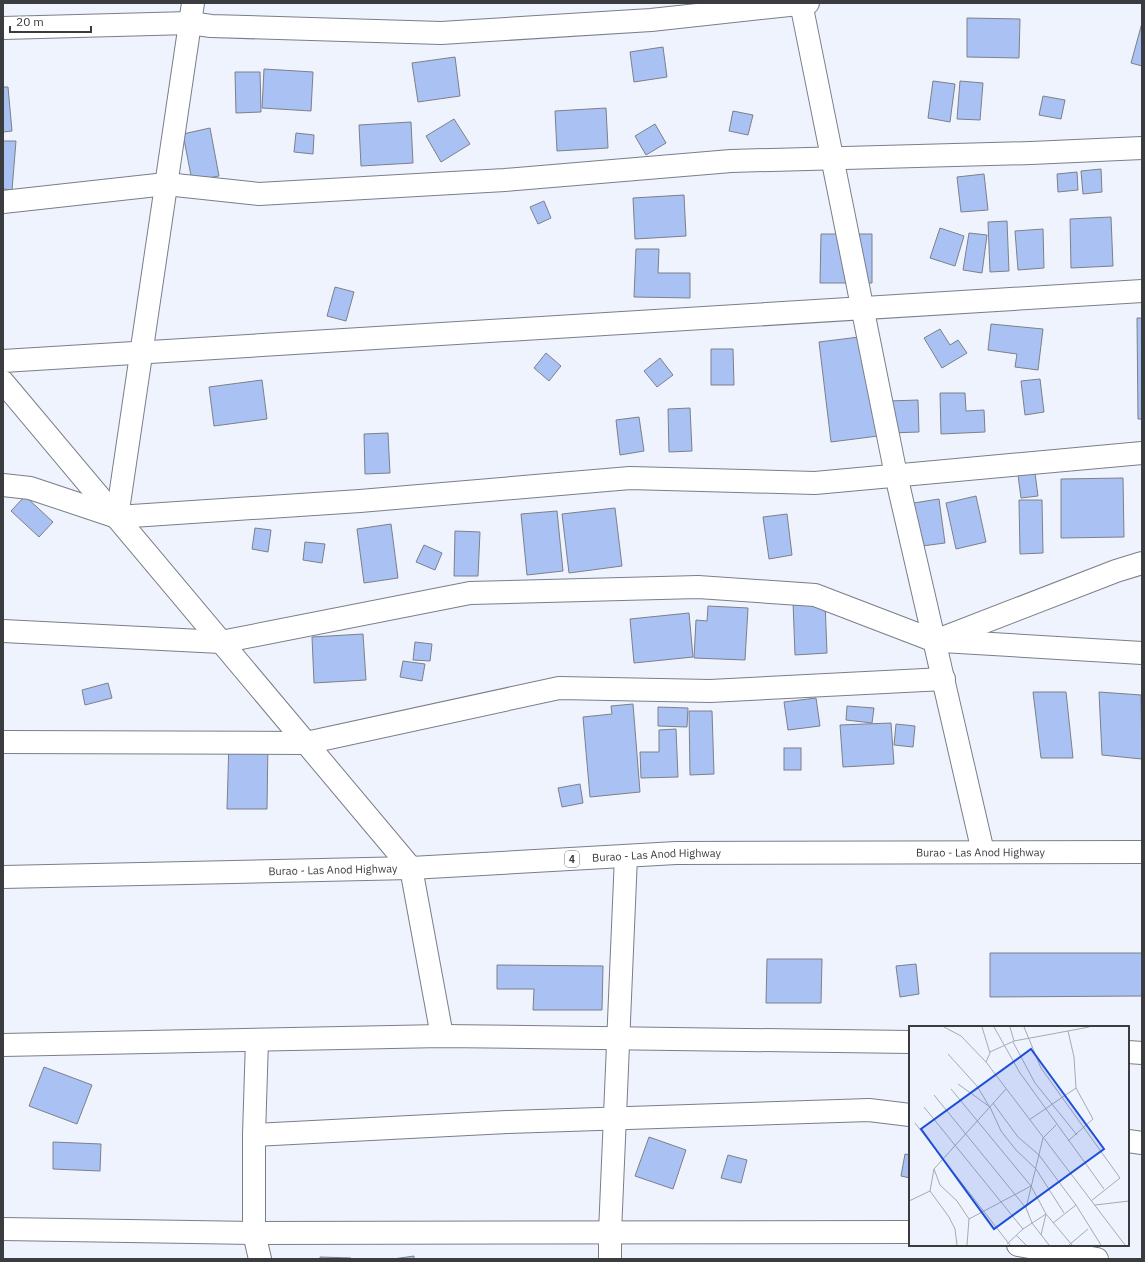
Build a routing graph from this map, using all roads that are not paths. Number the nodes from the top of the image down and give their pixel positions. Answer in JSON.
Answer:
{"nodes":[{"id":1,"x":803,"y":3,"type":"edge"},
{"id":2,"x":192,"y":13,"type":"edge"},
{"id":3,"x":3,"y":28,"type":"edge"},
{"id":4,"x":1142,"y":148,"type":"edge"},
{"id":5,"x":832,"y":158,"type":"junction"},
{"id":6,"x":166,"y":184,"type":"junction"},
{"id":7,"x":3,"y":202,"type":"edge"},
{"id":8,"x":1142,"y":291,"type":"edge"},
{"id":9,"x":862,"y":308,"type":"junction"},
{"id":10,"x":141,"y":353,"type":"junction"},
{"id":11,"x":3,"y":361,"type":"edge"},
{"id":12,"x":3,"y":382,"type":"edge"},
{"id":13,"x":1142,"y":453,"type":"edge"},
{"id":14,"x":896,"y":475,"type":"junction"},
{"id":15,"x":3,"y":485,"type":"edge"},
{"id":16,"x":116,"y":517,"type":"junction"},
{"id":17,"x":1142,"y":563,"type":"edge"},
{"id":18,"x":3,"y":631,"type":"edge"},
{"id":19,"x":935,"y":641,"type":"junction"},
{"id":20,"x":221,"y":642,"type":"junction"},
{"id":21,"x":1142,"y":654,"type":"edge"},
{"id":22,"x":944,"y":679,"type":"junction"},
{"id":23,"x":3,"y":742,"type":"edge"},
{"id":24,"x":306,"y":742,"type":"junction"},
{"id":25,"x":984,"y":852,"type":"junction"},
{"id":26,"x":1142,"y":852,"type":"edge"},
{"id":27,"x":626,"y":856,"type":"junction"},
{"id":28,"x":411,"y":868,"type":"junction"},
{"id":29,"x":3,"y":877,"type":"edge"},
{"id":30,"x":442,"y":1036,"type":"junction"},
{"id":31,"x":618,"y":1038,"type":"junction"},
{"id":32,"x":257,"y":1040,"type":"junction"},
{"id":33,"x":909,"y":1042,"type":"edge"},
{"id":34,"x":3,"y":1045,"type":"edge"},
{"id":35,"x":1129,"y":1052,"type":"edge"},
{"id":36,"x":1142,"y":1053,"type":"edge"},
{"id":37,"x":909,"y":1115,"type":"edge"},
{"id":38,"x":614,"y":1118,"type":"junction"},
{"id":39,"x":254,"y":1135,"type":"junction"},
{"id":40,"x":1129,"y":1141,"type":"edge"},
{"id":41,"x":1142,"y":1143,"type":"edge"},
{"id":42,"x":3,"y":1229,"type":"edge"},
{"id":43,"x":909,"y":1232,"type":"edge"},
{"id":44,"x":254,"y":1233,"type":"junction"},
{"id":45,"x":610,"y":1233,"type":"junction"},
{"id":46,"x":1024,"y":1246,"type":"edge"},
{"id":47,"x":260,"y":1259,"type":"edge"},
{"id":48,"x":610,"y":1259,"type":"edge"},
{"id":49,"x":1097,"y":1259,"type":"edge"}],
"edges":[{"from":1,"to":2,"type":"main road"},
{"from":1,"to":5,"type":"main road"},
{"from":2,"to":3,"type":"main road"},
{"from":2,"to":6,"type":"main road"},
{"from":4,"to":5,"type":"main road"},
{"from":5,"to":6,"type":"main road"},
{"from":5,"to":9,"type":"main road"},
{"from":6,"to":7,"type":"main road"},
{"from":6,"to":10,"type":"main road"},
{"from":8,"to":9,"type":"main road"},
{"from":9,"to":10,"type":"main road"},
{"from":9,"to":14,"type":"main road"},
{"from":10,"to":11,"type":"main road"},
{"from":10,"to":16,"type":"main road"},
{"from":12,"to":16,"type":"main road"},
{"from":13,"to":14,"type":"main road"},
{"from":14,"to":16,"type":"main road"},
{"from":14,"to":19,"type":"main road"},
{"from":15,"to":16,"type":"main road"},
{"from":16,"to":20,"type":"main road"},
{"from":17,"to":19,"type":"main road"},
{"from":18,"to":20,"type":"main road"},
{"from":19,"to":20,"type":"main road"},
{"from":19,"to":21,"type":"main road"},
{"from":19,"to":22,"type":"main road"},
{"from":20,"to":24,"type":"main road"},
{"from":22,"to":24,"type":"main road"},
{"from":22,"to":25,"type":"main road"},
{"from":23,"to":24,"type":"main road"},
{"from":24,"to":28,"type":"main road"},
{"from":25,"to":26,"type":"main road","name":"Burao - Las Anod Highway","number":"4"},
{"from":25,"to":27,"type":"main road","name":"Burao - Las Anod Highway","number":"4"},
{"from":27,"to":28,"type":"main road","name":"Burao - Las Anod Highway","number":"4"},
{"from":27,"to":31,"type":"main road"},
{"from":28,"to":29,"type":"main road","name":"Burao - Las Anod Highway","number":"4"},
{"from":28,"to":30,"type":"main road"},
{"from":30,"to":31,"type":"main road"},
{"from":30,"to":32,"type":"main road"},
{"from":31,"to":33,"type":"main road"},
{"from":31,"to":38,"type":"main road"},
{"from":32,"to":34,"type":"main road"},
{"from":32,"to":39,"type":"main road"},
{"from":35,"to":36,"type":"main road"},
{"from":37,"to":38,"type":"main road"},
{"from":38,"to":39,"type":"main road"},
{"from":38,"to":45,"type":"main road"},
{"from":39,"to":44,"type":"main road"},
{"from":40,"to":41,"type":"main road"},
{"from":42,"to":44,"type":"main road"},
{"from":43,"to":45,"type":"main road"},
{"from":44,"to":45,"type":"main road"},
{"from":44,"to":47,"type":"main road"},
{"from":45,"to":48,"type":"main road"},
{"from":46,"to":49,"type":"main road"}]}
